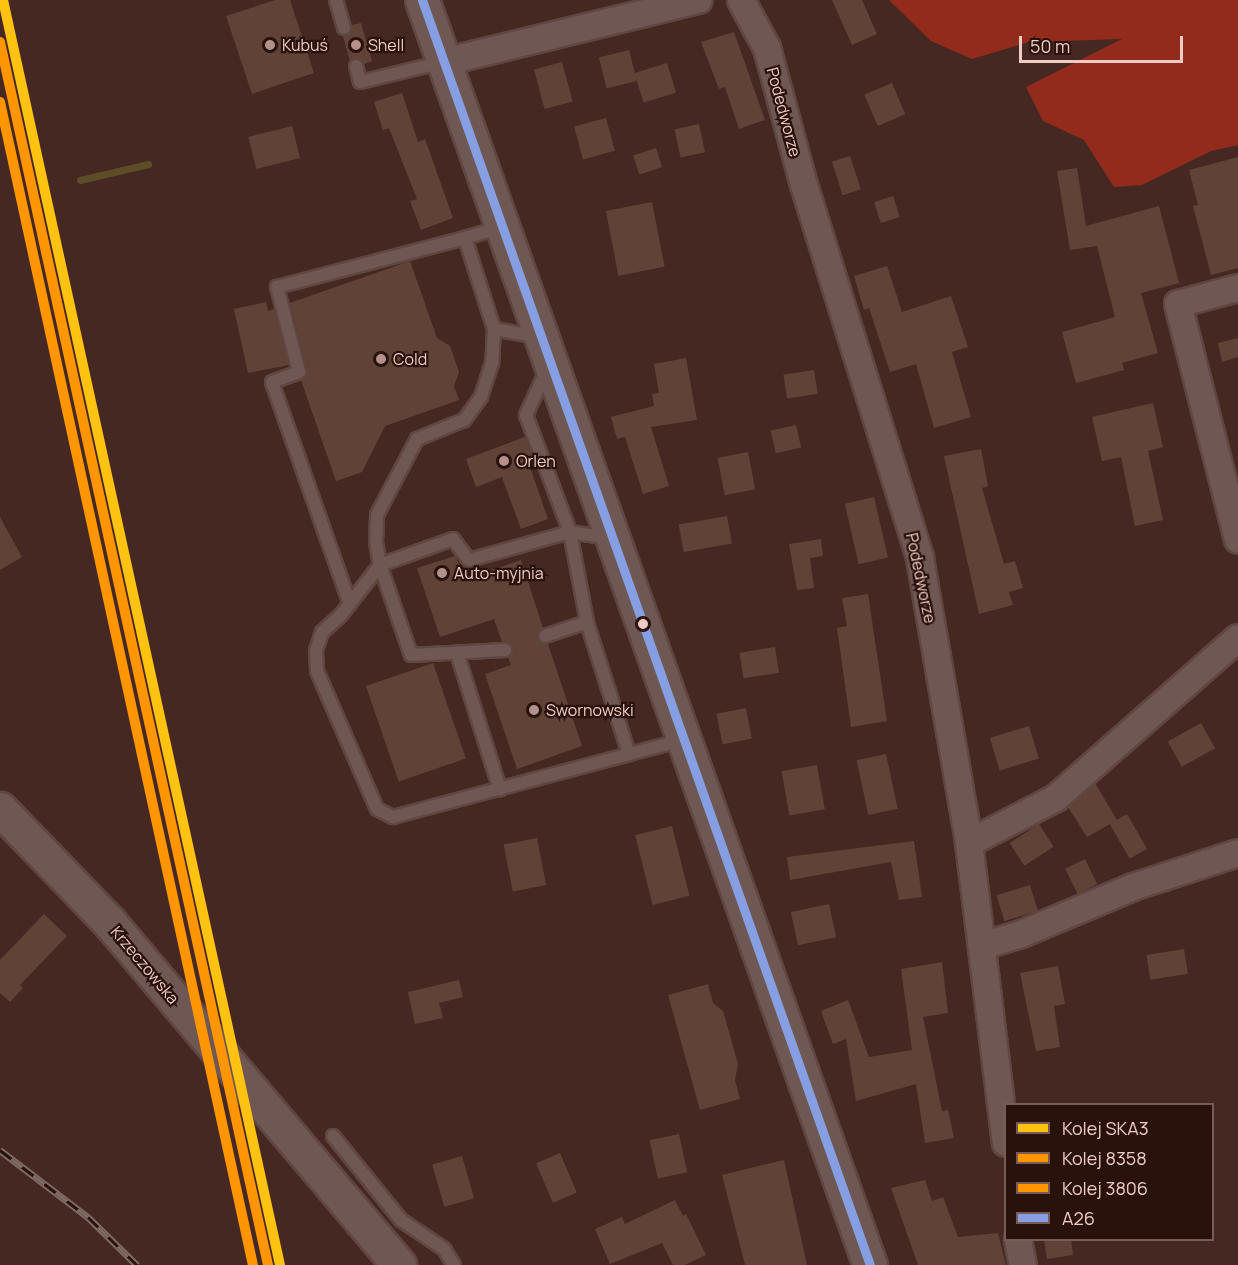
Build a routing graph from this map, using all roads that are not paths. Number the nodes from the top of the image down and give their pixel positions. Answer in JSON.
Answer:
{"nodes":[{"id":1,"x":336,"y":0,"type":"edge"},
{"id":2,"x":422,"y":0,"type":"edge"},
{"id":3,"x":699,"y":0,"type":"edge"},
{"id":4,"x":741,"y":0,"type":"edge"},
{"id":5,"x":344,"y":27,"type":"dead end"},
{"id":6,"x":444,"y":62,"type":"junction"},
{"id":7,"x":356,"y":66,"type":"dead end"},
{"id":8,"x":502,"y":226,"type":"junction"},
{"id":9,"x":465,"y":238,"type":"junction"},
{"id":10,"x":1238,"y":288,"type":"edge"},
{"id":11,"x":494,"y":329,"type":"junction"},
{"id":12,"x":546,"y":350,"type":"junction"},
{"id":13,"x":570,"y":532,"type":"junction"},
{"id":14,"x":612,"y":538,"type":"junction"},
{"id":15,"x":1238,"y":539,"type":"edge"},
{"id":16,"x":380,"y":565,"type":"junction"},
{"id":17,"x":350,"y":604,"type":"junction"},
{"id":18,"x":587,"y":622,"type":"junction"},
{"id":19,"x":545,"y":636,"type":"dead end"},
{"id":20,"x":1238,"y":638,"type":"edge"},
{"id":21,"x":506,"y":650,"type":"dead end"},
{"id":22,"x":457,"y":653,"type":"junction"},
{"id":23,"x":685,"y":739,"type":"junction"},
{"id":24,"x":629,"y":754,"type":"junction"},
{"id":25,"x":500,"y":789,"type":"junction"},
{"id":26,"x":0,"y":808,"type":"edge"},
{"id":27,"x":969,"y":843,"type":"junction"},
{"id":28,"x":1238,"y":853,"type":"edge"},
{"id":29,"x":982,"y":946,"type":"junction"},
{"id":30,"x":1004,"y":1134,"type":"edge"},
{"id":31,"x":333,"y":1136,"type":"dead end"},
{"id":32,"x":1018,"y":1241,"type":"edge"},
{"id":33,"x":399,"y":1265,"type":"edge"},
{"id":34,"x":454,"y":1265,"type":"edge"},
{"id":35,"x":870,"y":1265,"type":"edge"},
{"id":36,"x":1023,"y":1265,"type":"edge"}],
"edges":[{"from":1,"to":5,"type":"lane"},
{"from":2,"to":6,"type":"main road"},
{"from":3,"to":6,"type":"street"},
{"from":4,"to":27,"type":"street","name":"Podedworze"},
{"from":6,"to":7,"type":"lane"},
{"from":6,"to":8,"type":"main road"},
{"from":8,"to":9,"type":"lane"},
{"from":8,"to":12,"type":"main road"},
{"from":9,"to":11,"type":"lane"},
{"from":9,"to":17,"type":"lane"},
{"from":10,"to":15,"type":"street"},
{"from":11,"to":12,"type":"lane"},
{"from":11,"to":16,"type":"lane"},
{"from":12,"to":13,"type":"lane"},
{"from":12,"to":14,"type":"main road"},
{"from":13,"to":14,"type":"lane"},
{"from":13,"to":16,"type":"lane"},
{"from":13,"to":18,"type":"lane"},
{"from":14,"to":23,"type":"main road"},
{"from":16,"to":17,"type":"lane"},
{"from":16,"to":22,"type":"lane"},
{"from":17,"to":25,"type":"lane"},
{"from":18,"to":19,"type":"lane"},
{"from":18,"to":24,"type":"lane"},
{"from":20,"to":27,"type":"street"},
{"from":21,"to":22,"type":"lane"},
{"from":22,"to":25,"type":"lane"},
{"from":23,"to":24,"type":"lane"},
{"from":23,"to":35,"type":"main road"},
{"from":24,"to":25,"type":"lane"},
{"from":26,"to":33,"type":"main road","name":"Krzeczowska"},
{"from":27,"to":29,"type":"street","name":"Podedworze"},
{"from":28,"to":29,"type":"street"},
{"from":29,"to":30,"type":"street","name":"Podedworze"},
{"from":31,"to":34,"type":"lane"},
{"from":32,"to":36,"type":"street"}]}
